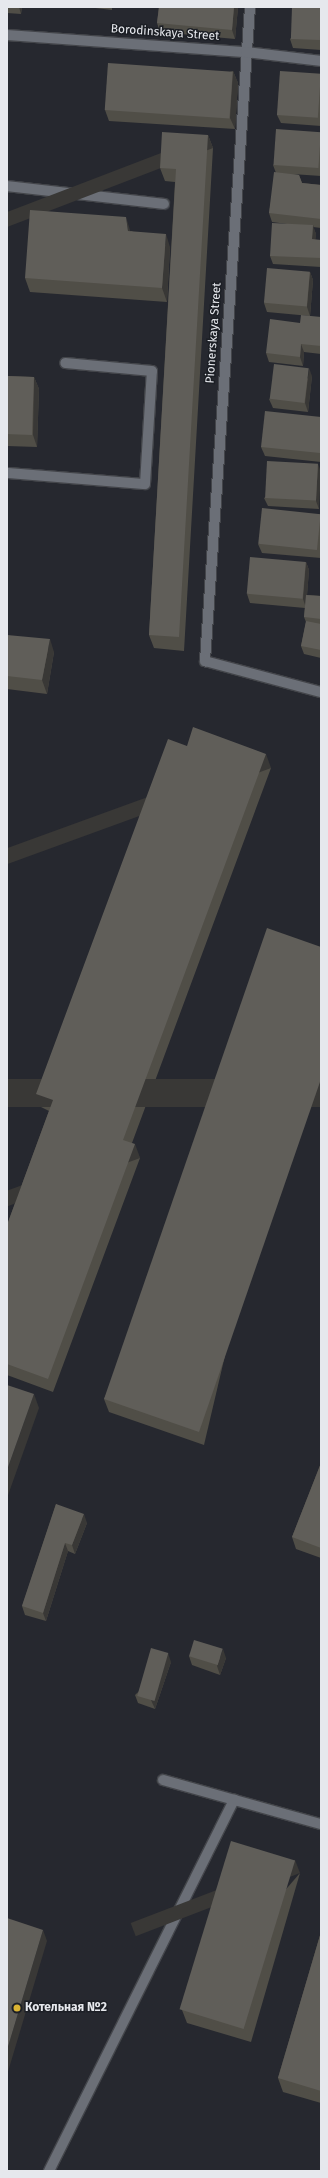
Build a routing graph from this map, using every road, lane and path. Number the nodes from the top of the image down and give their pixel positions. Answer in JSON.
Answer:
{"nodes":[{"id":1,"x":250,"y":7,"type":"edge"},
{"id":2,"x":7,"y":35,"type":"edge"},
{"id":3,"x":246,"y":52,"type":"junction"},
{"id":4,"x":321,"y":61,"type":"edge"},
{"id":5,"x":7,"y":186,"type":"edge"},
{"id":6,"x":164,"y":204,"type":"dead end"},
{"id":7,"x":65,"y":363,"type":"dead end"},
{"id":8,"x":7,"y":473,"type":"edge"},
{"id":9,"x":321,"y":692,"type":"edge"},
{"id":10,"x":164,"y":1780,"type":"dead end"},
{"id":11,"x":234,"y":1800,"type":"junction"},
{"id":12,"x":321,"y":1824,"type":"edge"},
{"id":13,"x":49,"y":2171,"type":"edge"}],
"edges":[{"from":1,"to":3,"type":"street","name":"Pionerskaya Street"},
{"from":2,"to":3,"type":"street","name":"Borodinskaya Street"},
{"from":3,"to":4,"type":"street","name":"Borodinskaya Street"},
{"from":3,"to":9,"type":"street","name":"Pionerskaya Street"},
{"from":5,"to":6,"type":"street"},
{"from":7,"to":8,"type":"street"},
{"from":10,"to":11,"type":"street"},
{"from":11,"to":12,"type":"street"},
{"from":11,"to":13,"type":"street"}]}
